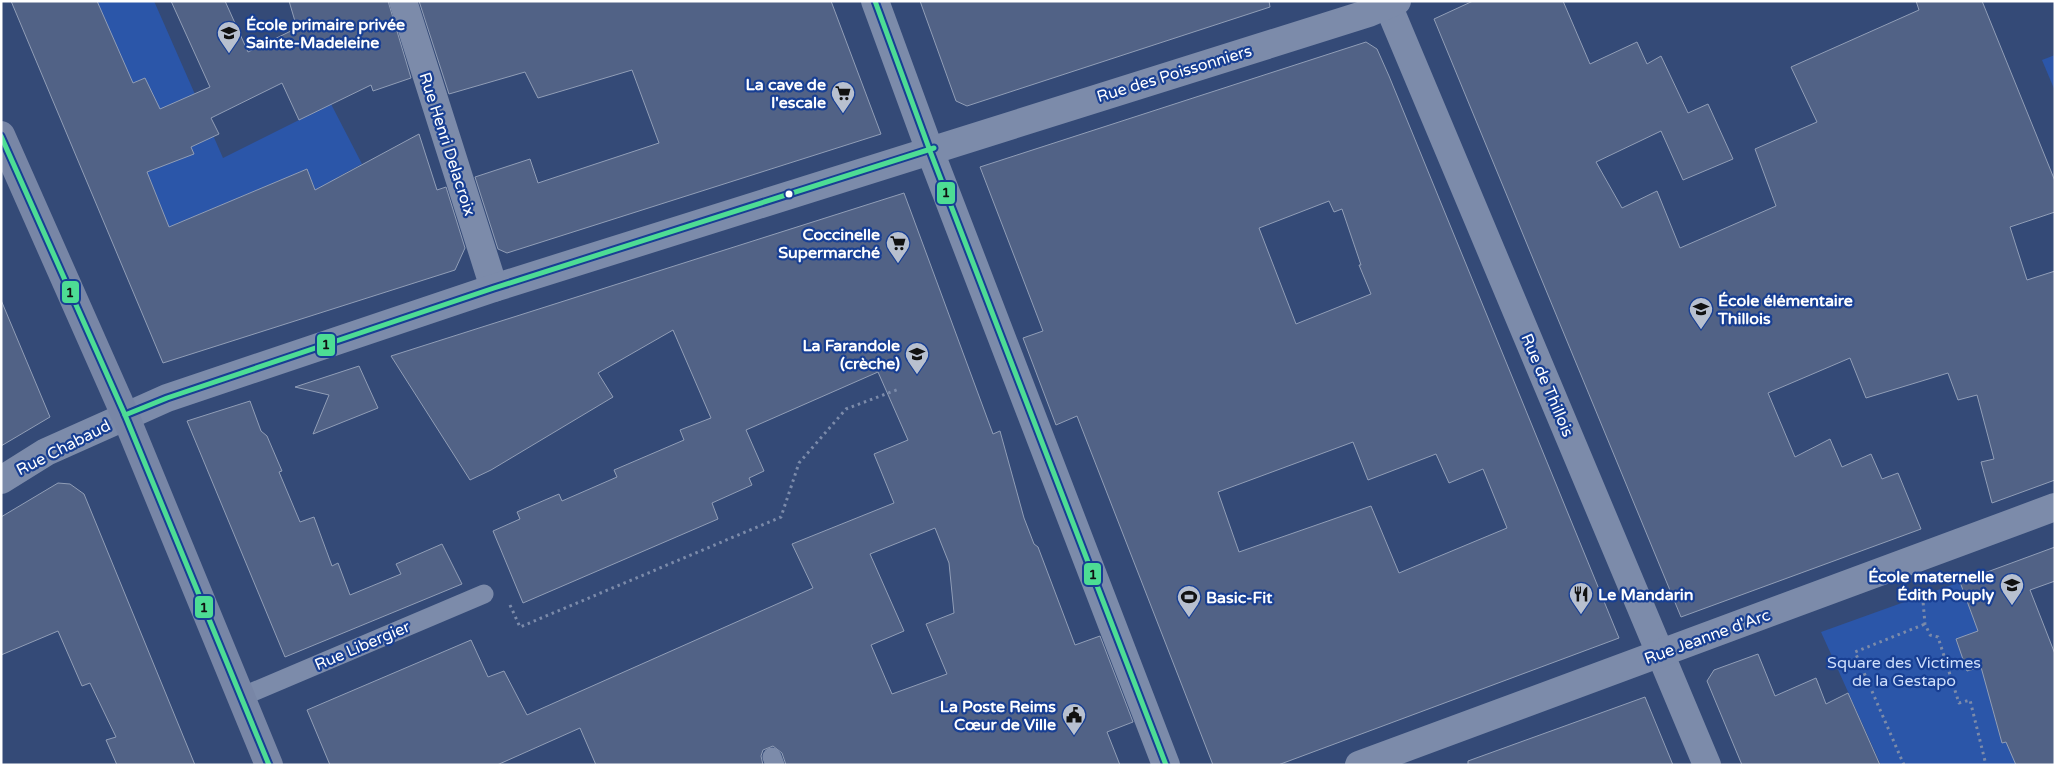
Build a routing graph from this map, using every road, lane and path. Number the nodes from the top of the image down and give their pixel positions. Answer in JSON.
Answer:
{"nodes":[{"id":1,"x":403,"y":1,"type":"edge"},
{"id":2,"x":875,"y":1,"type":"edge"},
{"id":3,"x":1393,"y":3,"type":"edge"},
{"id":4,"x":1,"y":135,"type":"edge"},
{"id":5,"x":940,"y":146,"type":"junction"},
{"id":6,"x":494,"y":288,"type":"junction"},
{"id":7,"x":899,"y":389,"type":"dead end"},
{"id":8,"x":125,"y":415,"type":"junction"},
{"id":9,"x":1,"y":480,"type":"edge"},
{"id":10,"x":2055,"y":507,"type":"edge"},
{"id":11,"x":1922,"y":590,"type":"dead end"},
{"id":12,"x":484,"y":594,"type":"dead end"},
{"id":13,"x":507,"y":600,"type":"dead end"},
{"id":14,"x":1925,"y":624,"type":"junction"},
{"id":15,"x":1661,"y":653,"type":"junction"},
{"id":16,"x":241,"y":697,"type":"junction"},
{"id":17,"x":269,"y":765,"type":"edge"},
{"id":18,"x":1166,"y":765,"type":"edge"},
{"id":19,"x":1359,"y":765,"type":"edge"},
{"id":20,"x":1707,"y":765,"type":"edge"},
{"id":21,"x":1904,"y":765,"type":"edge"},
{"id":22,"x":1986,"y":765,"type":"edge"}],
"edges":[{"from":1,"to":6,"type":"street","name":"Rue Henri Delacroix"},
{"from":2,"to":5,"type":"street"},
{"from":3,"to":5,"type":"street","name":"Rue des Poissonniers"},
{"from":3,"to":15,"type":"street","name":"Rue de Thillois"},
{"from":4,"to":8,"type":"street"},
{"from":5,"to":6,"type":"street","name":"Rue Chabaud"},
{"from":5,"to":18,"type":"street"},
{"from":6,"to":8,"type":"street","name":"Rue Chabaud"},
{"from":7,"to":13,"type":"path"},
{"from":8,"to":9,"type":"street","name":"Rue Chabaud"},
{"from":8,"to":16,"type":"street"},
{"from":10,"to":15,"type":"street","name":"Rue Jeanne d'Arc"},
{"from":11,"to":14,"type":"path"},
{"from":12,"to":16,"type":"lane","name":"Rue Libergier"},
{"from":14,"to":21,"type":"path"},
{"from":14,"to":22,"type":"path"},
{"from":15,"to":19,"type":"street","name":"Rue Jeanne d'Arc"},
{"from":15,"to":20,"type":"street","name":"Rue de Thillois"},
{"from":16,"to":17,"type":"street"}]}
